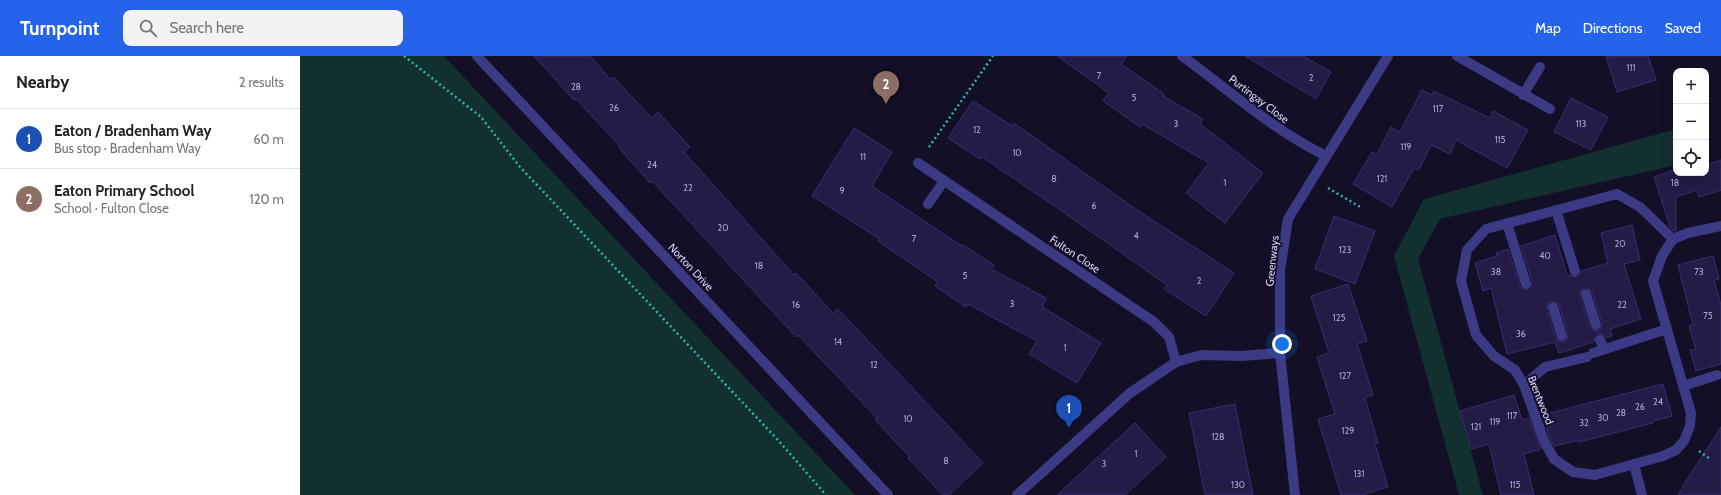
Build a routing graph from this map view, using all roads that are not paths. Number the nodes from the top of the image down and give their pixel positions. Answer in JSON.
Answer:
{"nodes":[{"id":1,"x":477,"y":56,"type":"edge"},
{"id":2,"x":1182,"y":56,"type":"edge"},
{"id":3,"x":1388,"y":56,"type":"edge"},
{"id":4,"x":1457,"y":56,"type":"edge"},
{"id":5,"x":1540,"y":67,"type":"dead end"},
{"id":6,"x":1524,"y":95,"type":"junction"},
{"id":7,"x":1550,"y":109,"type":"dead end"},
{"id":8,"x":1326,"y":156,"type":"junction"},
{"id":9,"x":918,"y":163,"type":"road end"},
{"id":10,"x":944,"y":181,"type":"junction"},
{"id":11,"x":928,"y":204,"type":"dead end"},
{"id":12,"x":1556,"y":210,"type":"junction"},
{"id":13,"x":1507,"y":223,"type":"junction"},
{"id":14,"x":1721,"y":226,"type":"edge"},
{"id":15,"x":1673,"y":239,"type":"junction"},
{"id":16,"x":1575,"y":271,"type":"dead end"},
{"id":17,"x":1526,"y":284,"type":"dead end"},
{"id":18,"x":1586,"y":294,"type":"dead end"},
{"id":19,"x":1553,"y":307,"type":"dead end"},
{"id":20,"x":1596,"y":325,"type":"dead end"},
{"id":21,"x":1667,"y":329,"type":"junction"},
{"id":22,"x":1562,"y":336,"type":"dead end"},
{"id":23,"x":1280,"y":354,"type":"junction"},
{"id":24,"x":1176,"y":362,"type":"junction"},
{"id":25,"x":1717,"y":375,"type":"dead end"},
{"id":26,"x":1524,"y":384,"type":"junction"},
{"id":27,"x":1683,"y":386,"type":"junction"},
{"id":28,"x":1634,"y":464,"type":"junction"},
{"id":29,"x":888,"y":495,"type":"edge"},
{"id":30,"x":1017,"y":495,"type":"edge"},
{"id":31,"x":1295,"y":495,"type":"edge"},
{"id":32,"x":1642,"y":495,"type":"edge"}],
"edges":[{"from":1,"to":29,"type":"street","name":"Norton Drive"},
{"from":2,"to":8,"type":"street","name":"Purtingay Close"},
{"from":3,"to":8,"type":"street","name":"Greenways"},
{"from":4,"to":6,"type":"street"},
{"from":5,"to":6,"type":"street"},
{"from":6,"to":7,"type":"street"},
{"from":8,"to":23,"type":"street","name":"Greenways"},
{"from":9,"to":10,"type":"street","name":"Fulton Close"},
{"from":10,"to":11,"type":"street"},
{"from":10,"to":24,"type":"street","name":"Fulton Close"},
{"from":12,"to":13,"type":"street","name":"Brentwood"},
{"from":12,"to":15,"type":"street","name":"Brentwood"},
{"from":12,"to":16,"type":"street"},
{"from":13,"to":17,"type":"street"},
{"from":13,"to":26,"type":"street","name":"Brentwood"},
{"from":14,"to":15,"type":"street"},
{"from":15,"to":21,"type":"street","name":"Brentwood"},
{"from":18,"to":20,"type":"street"},
{"from":19,"to":22,"type":"street"},
{"from":21,"to":26,"type":"street"},
{"from":21,"to":27,"type":"street","name":"Brentwood"},
{"from":23,"to":24,"type":"street"},
{"from":23,"to":31,"type":"street","name":"Greenways"},
{"from":24,"to":30,"type":"street"},
{"from":25,"to":27,"type":"street"},
{"from":26,"to":28,"type":"street","name":"Brentwood"},
{"from":27,"to":28,"type":"street","name":"Brentwood"},
{"from":28,"to":32,"type":"street"}]}
